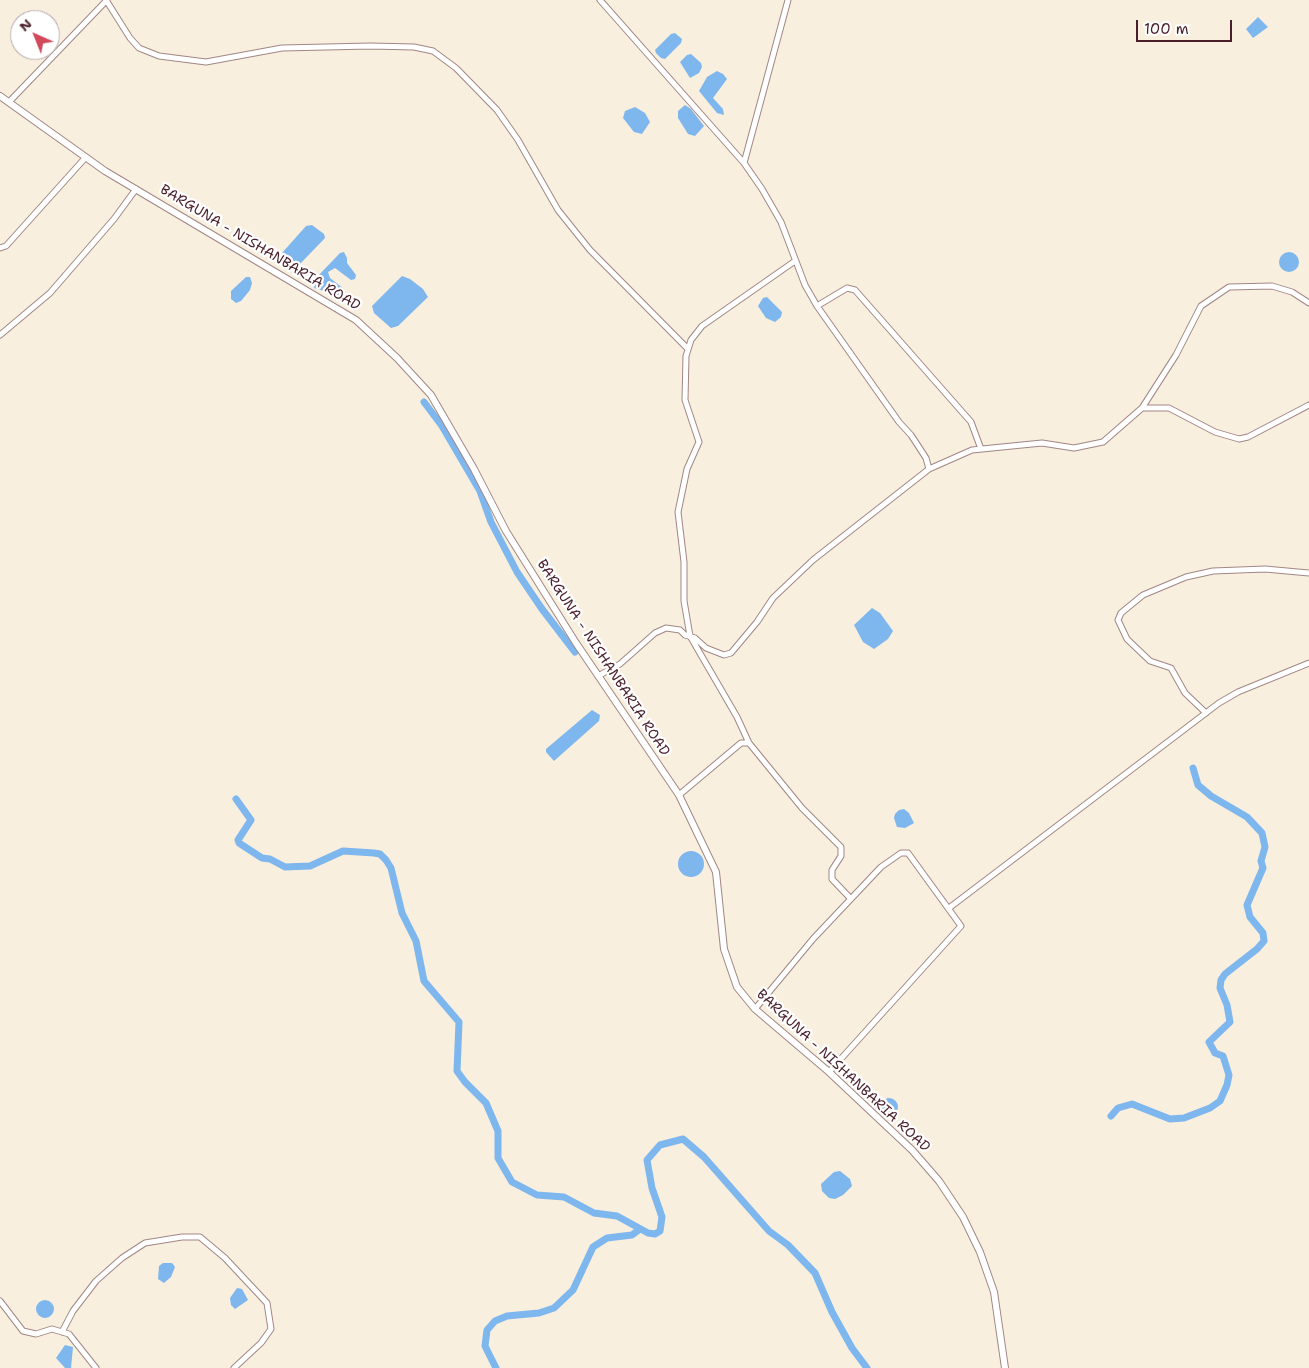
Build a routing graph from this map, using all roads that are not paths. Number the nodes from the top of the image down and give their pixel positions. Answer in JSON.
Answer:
{"nodes":[{"id":1,"x":107,"y":0,"type":"edge"},
{"id":2,"x":600,"y":0,"type":"edge"},
{"id":3,"x":788,"y":0,"type":"edge"},
{"id":4,"x":0,"y":96,"type":"edge"},
{"id":5,"x":9,"y":102,"type":"junction"},
{"id":6,"x":86,"y":157,"type":"junction"},
{"id":7,"x":744,"y":163,"type":"junction"},
{"id":8,"x":136,"y":189,"type":"junction"},
{"id":9,"x":0,"y":248,"type":"edge"},
{"id":10,"x":795,"y":261,"type":"junction"},
{"id":11,"x":1309,"y":303,"type":"edge"},
{"id":12,"x":817,"y":306,"type":"junction"},
{"id":13,"x":0,"y":335,"type":"edge"},
{"id":14,"x":688,"y":349,"type":"junction"},
{"id":15,"x":1309,"y":405,"type":"edge"},
{"id":16,"x":1142,"y":408,"type":"junction"},
{"id":17,"x":981,"y":449,"type":"junction"},
{"id":18,"x":929,"y":469,"type":"junction"},
{"id":19,"x":1309,"y":573,"type":"edge"},
{"id":20,"x":690,"y":636,"type":"junction"},
{"id":21,"x":1309,"y":663,"type":"edge"},
{"id":22,"x":598,"y":676,"type":"junction"},
{"id":23,"x":1206,"y":713,"type":"junction"},
{"id":24,"x":749,"y":743,"type":"junction"},
{"id":25,"x":678,"y":795,"type":"junction"},
{"id":26,"x":851,"y":899,"type":"junction"},
{"id":27,"x":949,"y":908,"type":"junction"},
{"id":28,"x":755,"y":1009,"type":"junction"},
{"id":29,"x":829,"y":1072,"type":"junction"},
{"id":30,"x":0,"y":1301,"type":"edge"},
{"id":31,"x":62,"y":1332,"type":"junction"},
{"id":32,"x":96,"y":1368,"type":"edge"},
{"id":33,"x":234,"y":1368,"type":"edge"},
{"id":34,"x":1005,"y":1368,"type":"edge"}],
"edges":[{"from":1,"to":5,"type":"street"},
{"from":1,"to":14,"type":"street"},
{"from":2,"to":7,"type":"street"},
{"from":3,"to":7,"type":"street"},
{"from":4,"to":5,"type":"street","name":"BARGUNA - NISHANBARIA ROAD"},
{"from":5,"to":6,"type":"street","name":"BARGUNA - NISHANBARIA ROAD"},
{"from":6,"to":8,"type":"street","name":"BARGUNA - NISHANBARIA ROAD"},
{"from":6,"to":9,"type":"street"},
{"from":7,"to":10,"type":"street"},
{"from":8,"to":13,"type":"street"},
{"from":8,"to":22,"type":"street","name":"BARGUNA - NISHANBARIA ROAD"},
{"from":10,"to":12,"type":"street"},
{"from":10,"to":14,"type":"street"},
{"from":11,"to":16,"type":"street"},
{"from":12,"to":17,"type":"street"},
{"from":12,"to":18,"type":"street"},
{"from":14,"to":20,"type":"street"},
{"from":15,"to":16,"type":"street"},
{"from":16,"to":17,"type":"street"},
{"from":17,"to":18,"type":"street"},
{"from":18,"to":20,"type":"street"},
{"from":19,"to":23,"type":"street"},
{"from":20,"to":22,"type":"street"},
{"from":20,"to":24,"type":"street"},
{"from":21,"to":23,"type":"street"},
{"from":22,"to":25,"type":"street","name":"BARGUNA - NISHANBARIA ROAD"},
{"from":23,"to":27,"type":"street"},
{"from":24,"to":25,"type":"street"},
{"from":24,"to":26,"type":"street"},
{"from":25,"to":28,"type":"street","name":"BARGUNA - NISHANBARIA ROAD"},
{"from":26,"to":27,"type":"street"},
{"from":26,"to":28,"type":"street"},
{"from":27,"to":29,"type":"street"},
{"from":28,"to":29,"type":"street","name":"BARGUNA - NISHANBARIA ROAD"},
{"from":29,"to":34,"type":"street","name":"BARGUNA - NISHANBARIA ROAD"},
{"from":30,"to":31,"type":"street"},
{"from":31,"to":32,"type":"street"},
{"from":31,"to":33,"type":"street"}]}
